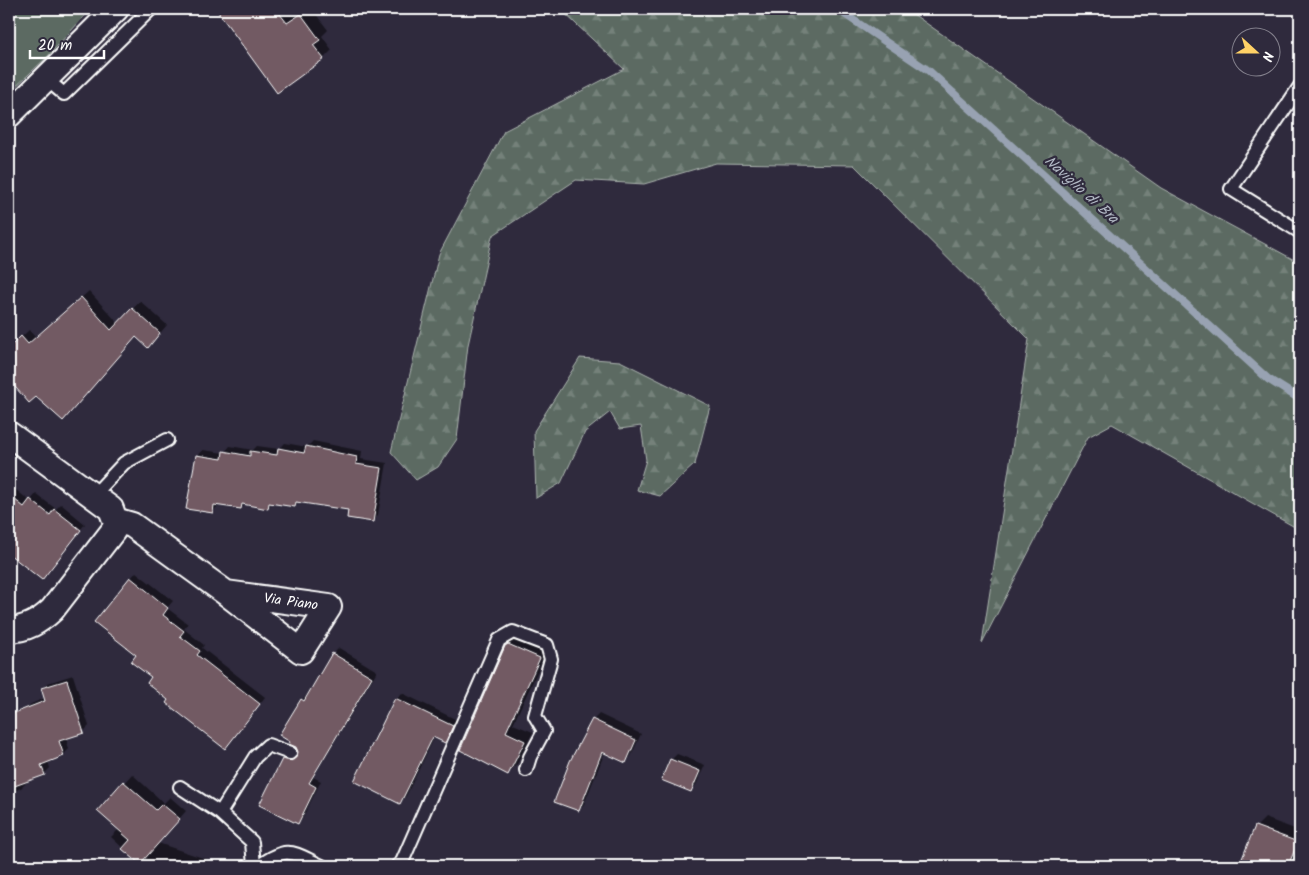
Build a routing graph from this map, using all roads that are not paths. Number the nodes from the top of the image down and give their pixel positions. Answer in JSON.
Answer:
{"nodes":[{"id":1,"x":116,"y":9,"type":"edge"},
{"id":2,"x":151,"y":9,"type":"edge"},
{"id":3,"x":46,"y":79,"type":"junction"},
{"id":4,"x":1300,"y":86,"type":"edge"},
{"id":5,"x":9,"y":115,"type":"edge"},
{"id":6,"x":1300,"y":232,"type":"edge"},
{"id":7,"x":9,"y":434,"type":"edge"},
{"id":8,"x":167,"y":440,"type":"dead end"},
{"id":9,"x":93,"y":496,"type":"junction"},
{"id":10,"x":116,"y":520,"type":"junction"},
{"id":11,"x":226,"y":592,"type":"dead end"},
{"id":12,"x":9,"y":630,"type":"edge"},
{"id":13,"x":290,"y":753,"type":"dead end"},
{"id":14,"x":526,"y":770,"type":"dead end"},
{"id":15,"x":180,"y":787,"type":"dead end"},
{"id":16,"x":220,"y":813,"type":"junction"},
{"id":17,"x":254,"y":866,"type":"edge"},
{"id":18,"x":258,"y":866,"type":"edge"},
{"id":19,"x":322,"y":866,"type":"edge"},
{"id":20,"x":397,"y":866,"type":"edge"}],
"edges":[{"from":1,"to":3,"type":"street"},
{"from":2,"to":3,"type":"lane"},
{"from":3,"to":5,"type":"street"},
{"from":4,"to":6,"type":"lane"},
{"from":7,"to":9,"type":"street"},
{"from":8,"to":9,"type":"lane"},
{"from":9,"to":10,"type":"street"},
{"from":10,"to":11,"type":"street"},
{"from":10,"to":12,"type":"street"},
{"from":13,"to":16,"type":"lane"},
{"from":14,"to":20,"type":"lane"},
{"from":15,"to":16,"type":"lane"},
{"from":16,"to":17,"type":"lane"},
{"from":18,"to":19,"type":"lane"}]}
